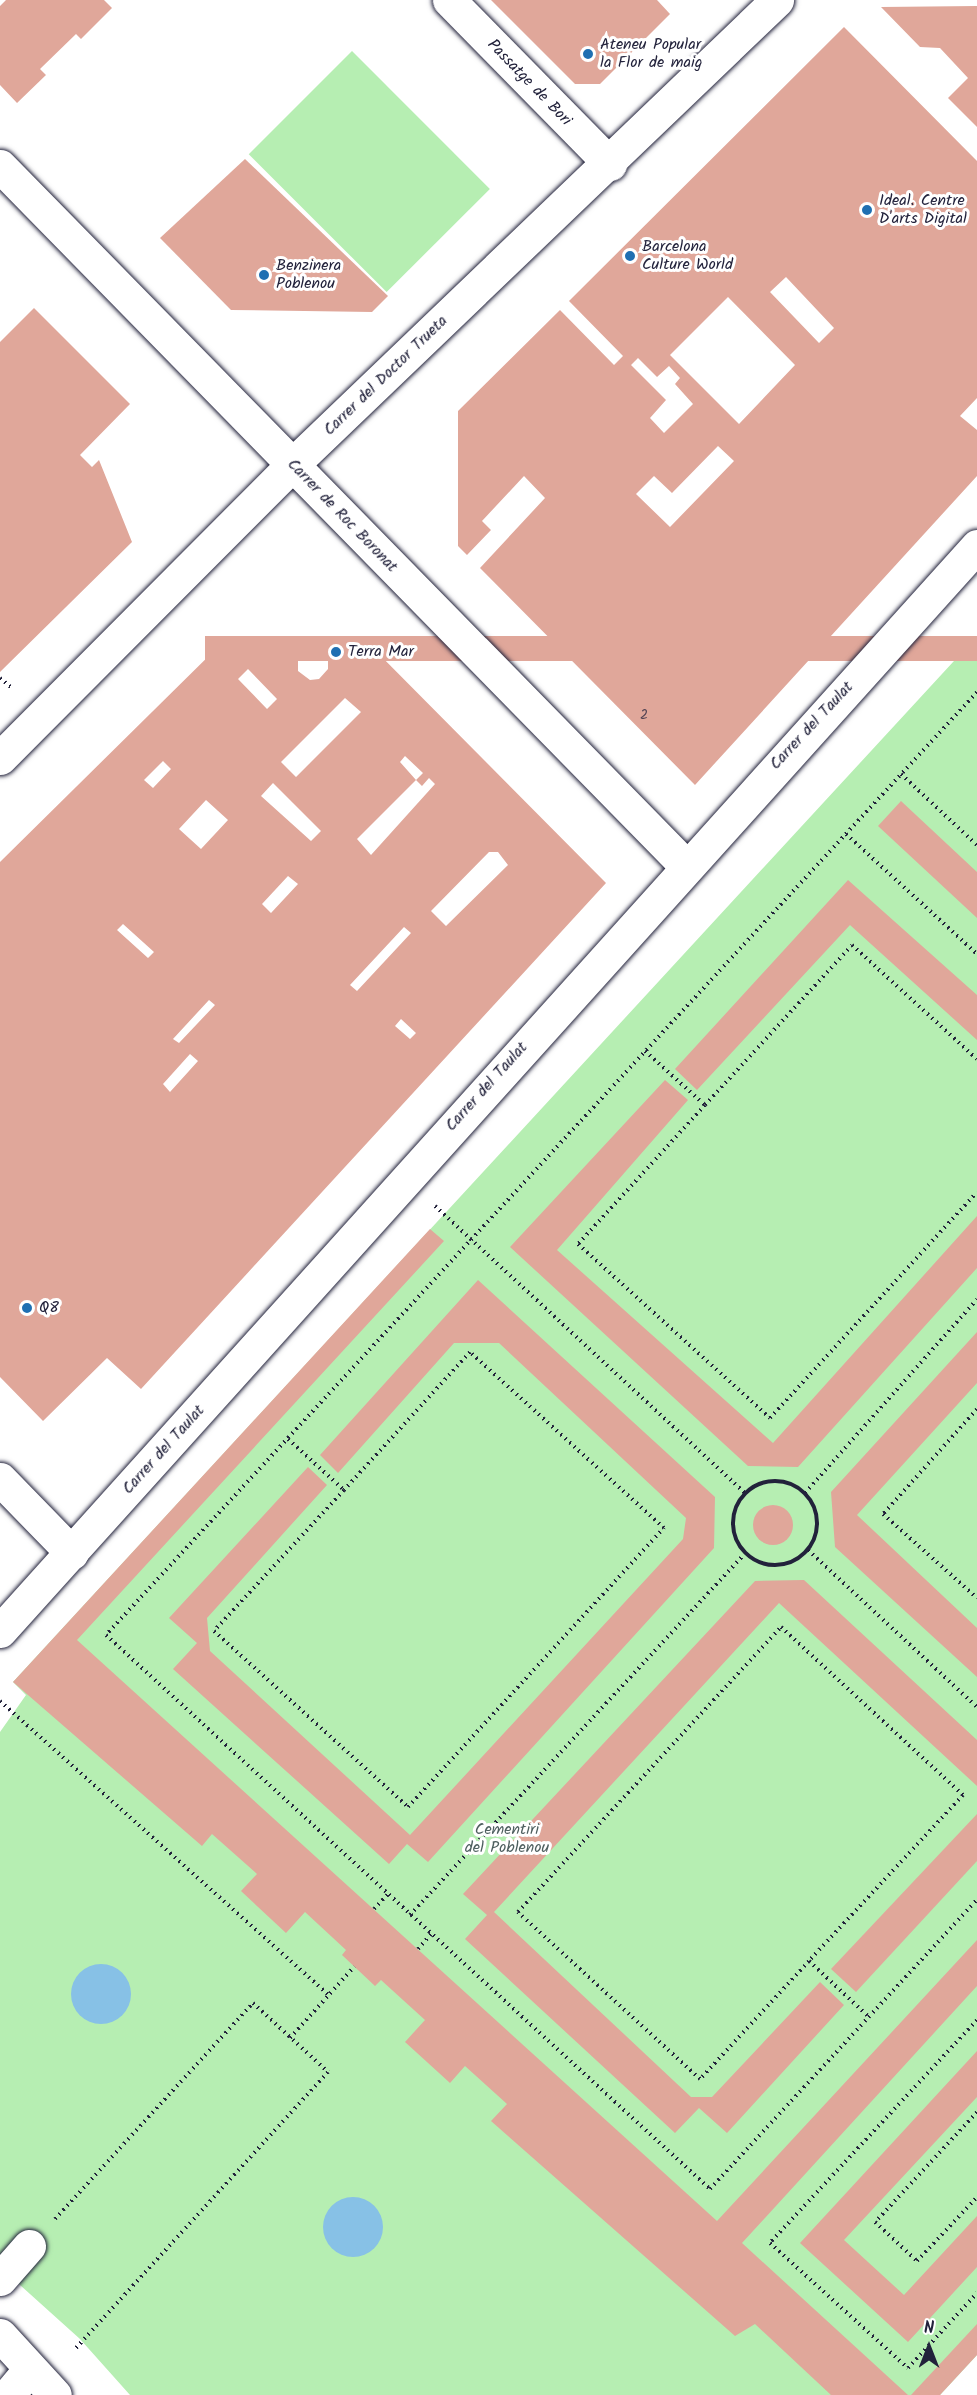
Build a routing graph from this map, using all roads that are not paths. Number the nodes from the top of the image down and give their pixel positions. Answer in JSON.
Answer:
{"nodes":[{"id":1,"x":449,"y":0,"type":"edge"},
{"id":2,"x":777,"y":0,"type":"edge"},
{"id":3,"x":610,"y":164,"type":"junction"},
{"id":4,"x":3,"y":174,"type":"edge"},
{"id":5,"x":292,"y":465,"type":"junction"},
{"id":6,"x":977,"y":546,"type":"edge"},
{"id":7,"x":0,"y":758,"type":"edge"},
{"id":8,"x":685,"y":865,"type":"junction"},
{"id":9,"x":0,"y":1479,"type":"edge"},
{"id":10,"x":72,"y":1553,"type":"junction"},
{"id":11,"x":0,"y":1631,"type":"edge"},
{"id":12,"x":29,"y":2246,"type":"road end"},
{"id":13,"x":0,"y":2279,"type":"edge"},
{"id":14,"x":0,"y":2335,"type":"edge"},
{"id":15,"x":29,"y":2370,"type":"junction"},
{"id":16,"x":8,"y":2395,"type":"edge"},
{"id":17,"x":55,"y":2395,"type":"edge"}],
"edges":[{"from":1,"to":3,"type":"street","name":"Passatge de Bori"},
{"from":2,"to":3,"type":"street","name":"Carrer del Doctor Trueta"},
{"from":3,"to":5,"type":"street","name":"Carrer del Doctor Trueta"},
{"from":4,"to":5,"type":"street","name":"Carrer de Roc Boronat"},
{"from":5,"to":7,"type":"street","name":"Carrer del Doctor Trueta"},
{"from":5,"to":8,"type":"street","name":"Carrer de Roc Boronat"},
{"from":6,"to":8,"type":"street","name":"Carrer del Taulat"},
{"from":8,"to":10,"type":"street","name":"Carrer del Taulat"},
{"from":9,"to":10,"type":"street"},
{"from":10,"to":11,"type":"street","name":"Carrer del Taulat"},
{"from":12,"to":13,"type":"street"},
{"from":14,"to":15,"type":"street"},
{"from":15,"to":16,"type":"street"},
{"from":15,"to":17,"type":"street"}]}
